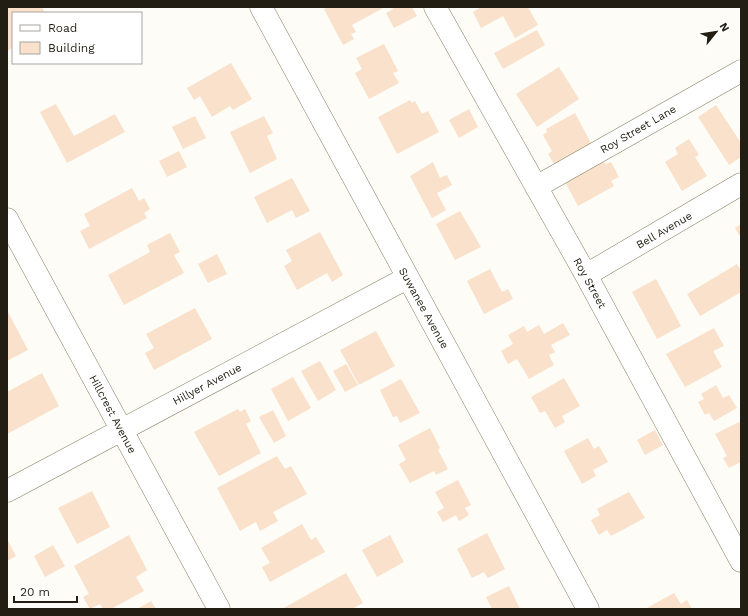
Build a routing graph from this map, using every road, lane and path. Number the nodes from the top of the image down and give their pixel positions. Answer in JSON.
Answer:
{"nodes":[{"id":1,"x":261,"y":7,"type":"edge"},
{"id":2,"x":435,"y":7,"type":"edge"},
{"id":3,"x":741,"y":71,"type":"edge"},
{"id":4,"x":741,"y":184,"type":"edge"},
{"id":5,"x":536,"y":188,"type":"junction"},
{"id":6,"x":7,"y":219,"type":"edge"},
{"id":7,"x":586,"y":275,"type":"junction"},
{"id":8,"x":407,"y":278,"type":"junction"},
{"id":9,"x":121,"y":430,"type":"junction"},
{"id":10,"x":7,"y":491,"type":"edge"},
{"id":11,"x":741,"y":561,"type":"edge"},
{"id":12,"x":219,"y":609,"type":"edge"},
{"id":13,"x":588,"y":609,"type":"edge"}],
"edges":[{"from":1,"to":8,"type":"street","name":"Suwanee Avenue"},
{"from":2,"to":5,"type":"street","name":"Roy Street"},
{"from":3,"to":5,"type":"street","name":"Roy Street Lane"},
{"from":4,"to":7,"type":"street","name":"Bell Avenue"},
{"from":5,"to":7,"type":"street","name":"Roy Street"},
{"from":6,"to":9,"type":"street","name":"Hillcrest Avenue"},
{"from":7,"to":11,"type":"street","name":"Roy Street"},
{"from":8,"to":9,"type":"street","name":"Hillyer Avenue"},
{"from":8,"to":13,"type":"street","name":"Suwanee Avenue"},
{"from":9,"to":10,"type":"street","name":"Hillyer Avenue"},
{"from":9,"to":12,"type":"street","name":"Hillcrest Avenue"}]}
